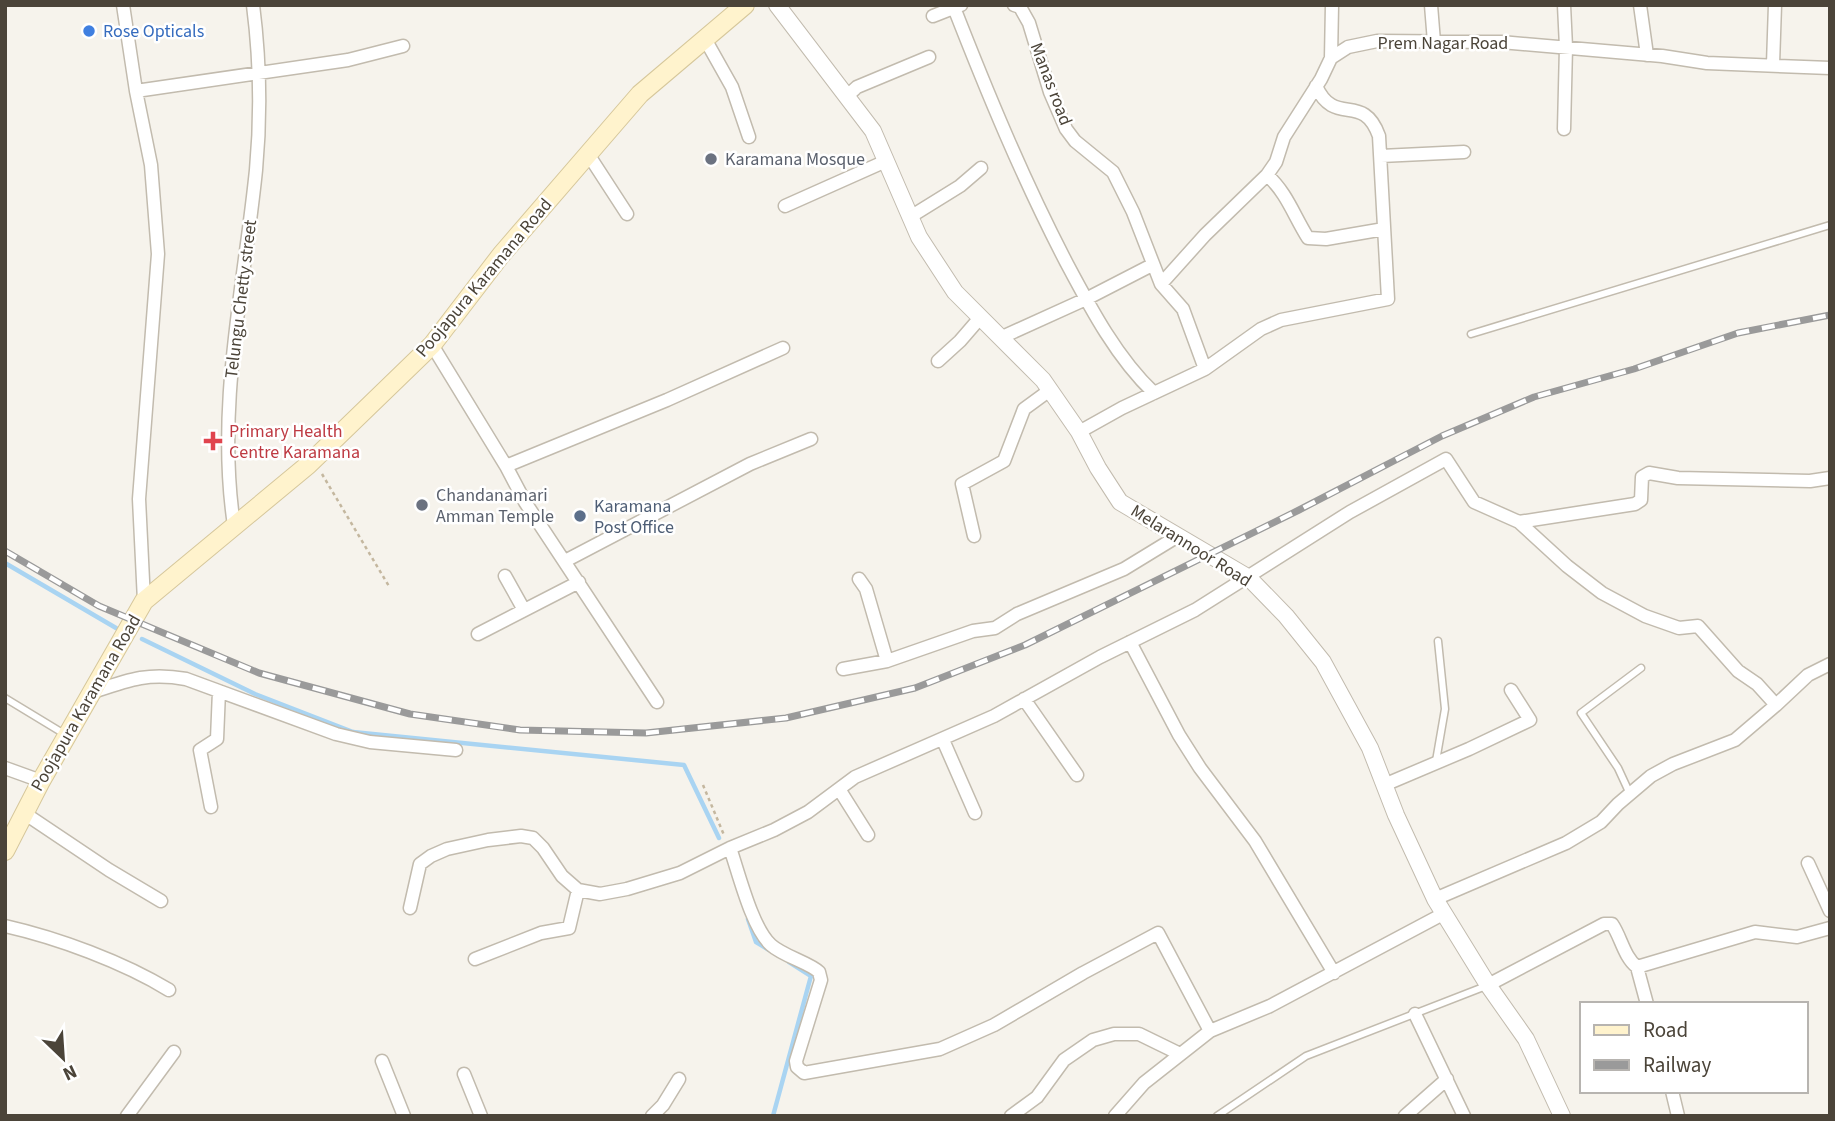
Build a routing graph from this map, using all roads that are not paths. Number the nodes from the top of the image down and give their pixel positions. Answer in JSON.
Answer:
{"nodes":[{"id":1,"x":123,"y":5,"type":"edge"},
{"id":2,"x":253,"y":5,"type":"edge"},
{"id":3,"x":745,"y":5,"type":"edge"},
{"id":4,"x":777,"y":5,"type":"edge"},
{"id":5,"x":1014,"y":5,"type":"edge"},
{"id":6,"x":1332,"y":5,"type":"edge"},
{"id":7,"x":1431,"y":5,"type":"edge"},
{"id":8,"x":1564,"y":5,"type":"edge"},
{"id":9,"x":1640,"y":5,"type":"edge"},
{"id":10,"x":1775,"y":5,"type":"edge"},
{"id":11,"x":956,"y":6,"type":"edge"},
{"id":12,"x":933,"y":16,"type":"dead end"},
{"id":13,"x":705,"y":39,"type":"junction"},
{"id":14,"x":1434,"y":42,"type":"junction"},
{"id":15,"x":403,"y":46,"type":"dead end"},
{"id":16,"x":1566,"y":47,"type":"junction"},
{"id":17,"x":1647,"y":55,"type":"junction"},
{"id":18,"x":929,"y":57,"type":"dead end"},
{"id":19,"x":1331,"y":58,"type":"junction"},
{"id":20,"x":1773,"y":64,"type":"junction"},
{"id":21,"x":1830,"y":68,"type":"edge"},
{"id":22,"x":258,"y":72,"type":"junction"},
{"id":23,"x":1316,"y":86,"type":"junction"},
{"id":24,"x":136,"y":91,"type":"junction"},
{"id":25,"x":846,"y":97,"type":"junction"},
{"id":26,"x":1564,"y":129,"type":"dead end"},
{"id":27,"x":749,"y":137,"type":"dead end"},
{"id":28,"x":1464,"y":152,"type":"dead end"},
{"id":29,"x":588,"y":154,"type":"junction"},
{"id":30,"x":1381,"y":156,"type":"junction"},
{"id":31,"x":886,"y":161,"type":"junction"},
{"id":32,"x":981,"y":168,"type":"dead end"},
{"id":33,"x":1267,"y":174,"type":"junction"},
{"id":34,"x":785,"y":206,"type":"dead end"},
{"id":35,"x":627,"y":215,"type":"dead end"},
{"id":36,"x":910,"y":217,"type":"junction"},
{"id":37,"x":1830,"y":225,"type":"edge"},
{"id":38,"x":1384,"y":229,"type":"junction"},
{"id":39,"x":1152,"y":265,"type":"junction"},
{"id":40,"x":1161,"y":284,"type":"junction"},
{"id":41,"x":1086,"y":299,"type":"junction"},
{"id":42,"x":979,"y":318,"type":"junction"},
{"id":43,"x":1471,"y":334,"type":"dead end"},
{"id":44,"x":1000,"y":338,"type":"junction"},
{"id":45,"x":432,"y":345,"type":"junction"},
{"id":46,"x":783,"y":348,"type":"dead end"},
{"id":47,"x":938,"y":361,"type":"dead end"},
{"id":48,"x":1205,"y":369,"type":"junction"},
{"id":49,"x":1050,"y":390,"type":"junction"},
{"id":50,"x":1154,"y":393,"type":"junction"},
{"id":51,"x":1079,"y":432,"type":"junction"},
{"id":52,"x":811,"y":439,"type":"dead end"},
{"id":53,"x":506,"y":466,"type":"junction"},
{"id":54,"x":1830,"y":478,"type":"edge"},
{"id":55,"x":1518,"y":522,"type":"junction"},
{"id":56,"x":234,"y":525,"type":"junction"},
{"id":57,"x":974,"y":536,"type":"dead end"},
{"id":58,"x":1178,"y":536,"type":"junction"},
{"id":59,"x":565,"y":561,"type":"junction"},
{"id":60,"x":505,"y":576,"type":"dead end"},
{"id":61,"x":1249,"y":578,"type":"junction"},
{"id":62,"x":859,"y":579,"type":"dead end"},
{"id":63,"x":579,"y":582,"type":"junction"},
{"id":64,"x":144,"y":601,"type":"junction"},
{"id":65,"x":524,"y":610,"type":"junction"},
{"id":66,"x":478,"y":635,"type":"dead end"},
{"id":67,"x":1438,"y":641,"type":"dead end"},
{"id":68,"x":1130,"y":642,"type":"junction"},
{"id":69,"x":887,"y":661,"type":"junction"},
{"id":70,"x":1830,"y":664,"type":"edge"},
{"id":71,"x":1641,"y":668,"type":"dead end"},
{"id":72,"x":844,"y":669,"type":"dead end"},
{"id":73,"x":1511,"y":690,"type":"dead end"},
{"id":74,"x":219,"y":691,"type":"junction"},
{"id":75,"x":93,"y":692,"type":"junction"},
{"id":76,"x":5,"y":698,"type":"edge"},
{"id":77,"x":1024,"y":699,"type":"junction"},
{"id":78,"x":657,"y":702,"type":"dead end"},
{"id":79,"x":1776,"y":705,"type":"junction"},
{"id":80,"x":68,"y":736,"type":"junction"},
{"id":81,"x":943,"y":740,"type":"junction"},
{"id":82,"x":456,"y":750,"type":"dead end"},
{"id":83,"x":1436,"y":763,"type":"junction"},
{"id":84,"x":5,"y":768,"type":"edge"},
{"id":85,"x":1077,"y":775,"type":"dead end"},
{"id":86,"x":41,"y":781,"type":"junction"},
{"id":87,"x":1384,"y":785,"type":"junction"},
{"id":88,"x":839,"y":789,"type":"junction"},
{"id":89,"x":1630,"y":794,"type":"junction"},
{"id":90,"x":211,"y":807,"type":"dead end"},
{"id":91,"x":24,"y":813,"type":"junction"},
{"id":92,"x":975,"y":814,"type":"dead end"},
{"id":93,"x":868,"y":835,"type":"dead end"},
{"id":94,"x":730,"y":848,"type":"junction"},
{"id":95,"x":5,"y":851,"type":"edge"},
{"id":96,"x":1808,"y":863,"type":"dead end"},
{"id":97,"x":578,"y":890,"type":"junction"},
{"id":98,"x":1435,"y":899,"type":"junction"},
{"id":99,"x":161,"y":901,"type":"dead end"},
{"id":100,"x":410,"y":908,"type":"dead end"},
{"id":101,"x":1830,"y":911,"type":"edge"},
{"id":102,"x":1443,"y":914,"type":"junction"},
{"id":103,"x":5,"y":926,"type":"edge"},
{"id":104,"x":1830,"y":928,"type":"edge"},
{"id":105,"x":475,"y":959,"type":"dead end"},
{"id":106,"x":1637,"y":967,"type":"junction"},
{"id":107,"x":1334,"y":973,"type":"junction"},
{"id":108,"x":1488,"y":985,"type":"junction"},
{"id":109,"x":169,"y":990,"type":"dead end"},
{"id":110,"x":1646,"y":1002,"type":"edge"},
{"id":111,"x":1415,"y":1014,"type":"junction"},
{"id":112,"x":1210,"y":1031,"type":"junction"},
{"id":113,"x":174,"y":1052,"type":"dead end"},
{"id":114,"x":1180,"y":1054,"type":"junction"},
{"id":115,"x":382,"y":1061,"type":"dead end"},
{"id":116,"x":464,"y":1074,"type":"dead end"},
{"id":117,"x":679,"y":1079,"type":"dead end"},
{"id":118,"x":1447,"y":1079,"type":"junction"},
{"id":119,"x":1672,"y":1093,"type":"edge"},
{"id":120,"x":127,"y":1116,"type":"edge"},
{"id":121,"x":404,"y":1116,"type":"edge"},
{"id":122,"x":481,"y":1116,"type":"edge"},
{"id":123,"x":652,"y":1116,"type":"edge"},
{"id":124,"x":1011,"y":1116,"type":"edge"},
{"id":125,"x":1115,"y":1116,"type":"edge"},
{"id":126,"x":1217,"y":1116,"type":"edge"},
{"id":127,"x":1405,"y":1116,"type":"edge"},
{"id":128,"x":1464,"y":1116,"type":"edge"},
{"id":129,"x":1562,"y":1116,"type":"edge"},
{"id":130,"x":1678,"y":1116,"type":"edge"}],
"edges":[{"from":1,"to":24,"type":"street"},
{"from":2,"to":22,"type":"street","name":"Telungu Chetty street"},
{"from":3,"to":13,"type":"main road","name":"Poojapura Karamana Road"},
{"from":4,"to":25,"type":"street","name":"Melarannoor Road"},
{"from":5,"to":39,"type":"street","name":"Manas road"},
{"from":6,"to":19,"type":"street"},
{"from":7,"to":14,"type":"street"},
{"from":8,"to":16,"type":"street"},
{"from":9,"to":17,"type":"street"},
{"from":10,"to":20,"type":"street"},
{"from":11,"to":12,"type":"street"},
{"from":11,"to":41,"type":"street"},
{"from":13,"to":27,"type":"street"},
{"from":13,"to":29,"type":"main road","name":"Poojapura Karamana Road"},
{"from":14,"to":16,"type":"street","name":"Prem Nagar Road"},
{"from":14,"to":19,"type":"street","name":"Prem Nagar Road"},
{"from":15,"to":22,"type":"street"},
{"from":16,"to":17,"type":"street","name":"Prem Nagar Road"},
{"from":16,"to":26,"type":"street"},
{"from":17,"to":20,"type":"street","name":"Prem Nagar Road"},
{"from":18,"to":25,"type":"street"},
{"from":19,"to":23,"type":"street"},
{"from":20,"to":21,"type":"street","name":"Prem Nagar Road"},
{"from":22,"to":24,"type":"street"},
{"from":22,"to":56,"type":"street","name":"Telungu Chetty street"},
{"from":23,"to":30,"type":"street"},
{"from":23,"to":33,"type":"street"},
{"from":24,"to":64,"type":"street"},
{"from":25,"to":31,"type":"street","name":"Melarannoor Road"},
{"from":28,"to":30,"type":"street"},
{"from":29,"to":35,"type":"street"},
{"from":29,"to":45,"type":"main road","name":"Poojapura Karamana Road"},
{"from":30,"to":38,"type":"street"},
{"from":31,"to":34,"type":"street"},
{"from":31,"to":36,"type":"street","name":"Melarannoor Road"},
{"from":32,"to":36,"type":"street"},
{"from":33,"to":38,"type":"street"},
{"from":33,"to":40,"type":"street"},
{"from":36,"to":42,"type":"street","name":"Melarannoor Road"},
{"from":37,"to":43,"type":"lane"},
{"from":38,"to":48,"type":"street"},
{"from":39,"to":40,"type":"street","name":"Manas road"},
{"from":39,"to":41,"type":"street"},
{"from":40,"to":48,"type":"street"},
{"from":41,"to":44,"type":"street"},
{"from":41,"to":50,"type":"street"},
{"from":42,"to":44,"type":"street","name":"Melarannoor Road"},
{"from":42,"to":47,"type":"street"},
{"from":44,"to":49,"type":"street","name":"Melarannoor Road"},
{"from":45,"to":53,"type":"street"},
{"from":45,"to":56,"type":"main road","name":"Poojapura Karamana Road"},
{"from":46,"to":53,"type":"street"},
{"from":48,"to":50,"type":"street"},
{"from":49,"to":51,"type":"street","name":"Melarannoor Road"},
{"from":49,"to":57,"type":"street"},
{"from":50,"to":51,"type":"street"},
{"from":51,"to":58,"type":"street","name":"Melarannoor Road"},
{"from":52,"to":59,"type":"street"},
{"from":53,"to":59,"type":"street"},
{"from":54,"to":55,"type":"street"},
{"from":55,"to":61,"type":"street"},
{"from":55,"to":79,"type":"street"},
{"from":56,"to":64,"type":"main road","name":"Poojapura Karamana Road"},
{"from":58,"to":61,"type":"street","name":"Melarannoor Road"},
{"from":58,"to":69,"type":"street"},
{"from":59,"to":63,"type":"street"},
{"from":60,"to":65,"type":"street"},
{"from":61,"to":68,"type":"street"},
{"from":61,"to":87,"type":"street","name":"Melarannoor Road"},
{"from":62,"to":69,"type":"street"},
{"from":63,"to":65,"type":"street"},
{"from":63,"to":78,"type":"street"},
{"from":64,"to":75,"type":"main road","name":"Poojapura Karamana Road"},
{"from":65,"to":66,"type":"street"},
{"from":67,"to":83,"type":"lane"},
{"from":68,"to":77,"type":"street"},
{"from":68,"to":107,"type":"street"},
{"from":69,"to":72,"type":"street"},
{"from":70,"to":79,"type":"street"},
{"from":71,"to":89,"type":"lane"},
{"from":73,"to":83,"type":"street"},
{"from":74,"to":75,"type":"street"},
{"from":74,"to":82,"type":"street"},
{"from":74,"to":90,"type":"street"},
{"from":75,"to":80,"type":"main road","name":"Poojapura Karamana Road"},
{"from":76,"to":80,"type":"lane"},
{"from":77,"to":81,"type":"street"},
{"from":77,"to":85,"type":"street"},
{"from":79,"to":89,"type":"street"},
{"from":80,"to":86,"type":"main road","name":"Poojapura Karamana Road"},
{"from":81,"to":88,"type":"street"},
{"from":81,"to":92,"type":"street"},
{"from":83,"to":87,"type":"street"},
{"from":84,"to":86,"type":"street"},
{"from":86,"to":91,"type":"main road","name":"Poojapura Karamana Road"},
{"from":87,"to":98,"type":"street","name":"Melarannoor Road"},
{"from":88,"to":93,"type":"street"},
{"from":88,"to":94,"type":"street"},
{"from":89,"to":98,"type":"street"},
{"from":91,"to":95,"type":"main road","name":"Poojapura Karamana Road"},
{"from":91,"to":99,"type":"street"},
{"from":94,"to":97,"type":"street"},
{"from":94,"to":112,"type":"street"},
{"from":96,"to":101,"type":"street"},
{"from":97,"to":100,"type":"street"},
{"from":97,"to":105,"type":"street"},
{"from":98,"to":102,"type":"street","name":"Melarannoor Road"},
{"from":102,"to":107,"type":"street"},
{"from":102,"to":108,"type":"street","name":"Melarannoor Road"},
{"from":103,"to":109,"type":"street"},
{"from":104,"to":106,"type":"street"},
{"from":106,"to":108,"type":"street"},
{"from":106,"to":110,"type":"street"},
{"from":107,"to":112,"type":"street"},
{"from":108,"to":111,"type":"lane"},
{"from":108,"to":129,"type":"street","name":"Melarannoor Road"},
{"from":111,"to":118,"type":"street"},
{"from":111,"to":126,"type":"lane"},
{"from":112,"to":114,"type":"street"},
{"from":113,"to":120,"type":"street"},
{"from":114,"to":124,"type":"street"},
{"from":114,"to":125,"type":"street"},
{"from":115,"to":121,"type":"street"},
{"from":116,"to":122,"type":"street"},
{"from":117,"to":123,"type":"street"},
{"from":118,"to":127,"type":"street"},
{"from":118,"to":128,"type":"street"},
{"from":119,"to":130,"type":"street"}]}
